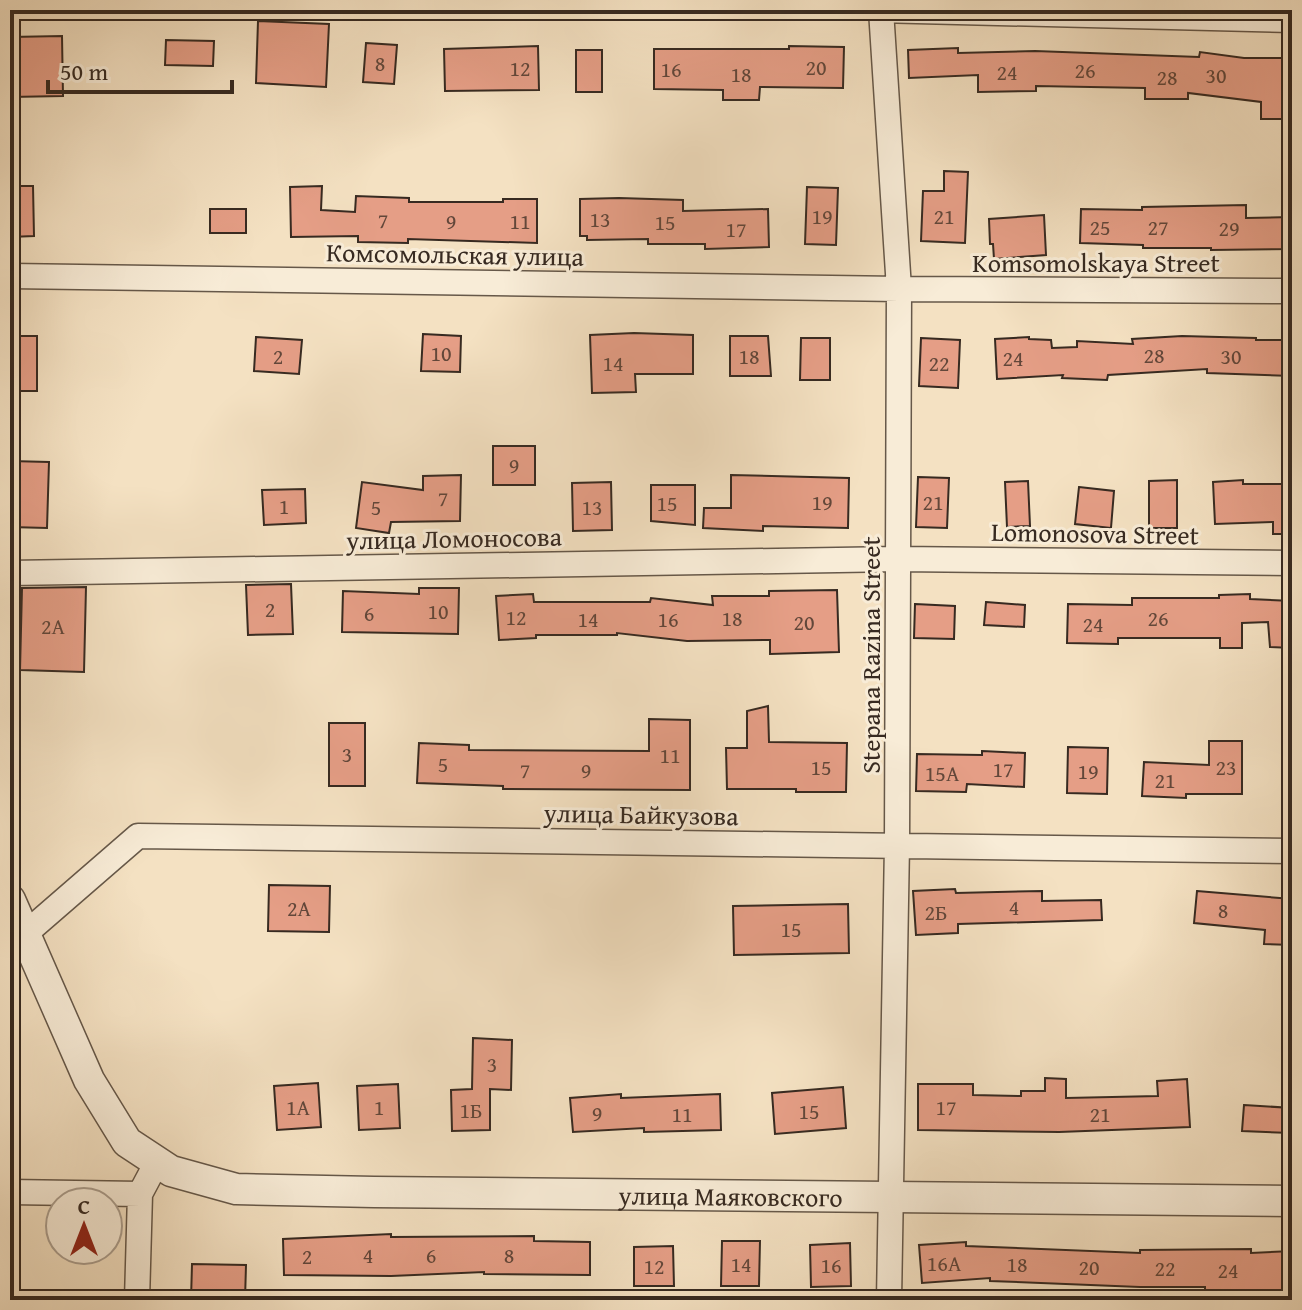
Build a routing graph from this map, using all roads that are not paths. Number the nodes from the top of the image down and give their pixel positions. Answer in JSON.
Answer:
{"nodes":[{"id":1,"x":879,"y":10,"type":"edge"},
{"id":2,"x":1292,"y":20,"type":"edge"},
{"id":3,"x":10,"y":276,"type":"edge"},
{"id":4,"x":899,"y":289,"type":"junction"},
{"id":5,"x":1292,"y":291,"type":"edge"},
{"id":6,"x":898,"y":559,"type":"junction"},
{"id":7,"x":1292,"y":563,"type":"edge"},
{"id":8,"x":10,"y":573,"type":"edge"},
{"id":9,"x":897,"y":844,"type":"junction"},
{"id":10,"x":1292,"y":851,"type":"edge"},
{"id":11,"x":10,"y":900,"type":"edge"},
{"id":12,"x":25,"y":934,"type":"junction"},
{"id":13,"x":164,"y":1166,"type":"junction"},
{"id":14,"x":10,"y":1192,"type":"edge"},
{"id":15,"x":140,"y":1194,"type":"junction"},
{"id":16,"x":892,"y":1196,"type":"junction"},
{"id":17,"x":1292,"y":1201,"type":"edge"},
{"id":18,"x":137,"y":1300,"type":"edge"},
{"id":19,"x":889,"y":1300,"type":"edge"}],
"edges":[{"from":1,"to":2,"type":"street"},
{"from":1,"to":4,"type":"street","name":"Stepana Razina Street"},
{"from":3,"to":4,"type":"street","name":"Комсомольская улица"},
{"from":4,"to":5,"type":"street","name":"Komsomolskaya Street"},
{"from":4,"to":6,"type":"street","name":"Stepana Razina Street"},
{"from":6,"to":7,"type":"street","name":"Lomonosova Street"},
{"from":6,"to":8,"type":"street","name":"улица Ломоносова"},
{"from":6,"to":9,"type":"street","name":"Stepana Razina Street"},
{"from":9,"to":10,"type":"street","name":"улица Байкузова"},
{"from":9,"to":12,"type":"street","name":"улица Байкузова"},
{"from":9,"to":16,"type":"street","name":"Stepana Razina Street"},
{"from":11,"to":12,"type":"street"},
{"from":12,"to":13,"type":"street"},
{"from":13,"to":15,"type":"street"},
{"from":13,"to":16,"type":"street","name":"улица Маяковского"},
{"from":14,"to":15,"type":"street"},
{"from":15,"to":18,"type":"street"},
{"from":16,"to":17,"type":"street","name":"улица Маяковского"},
{"from":16,"to":19,"type":"street","name":"Stepana Razina Street"}]}
